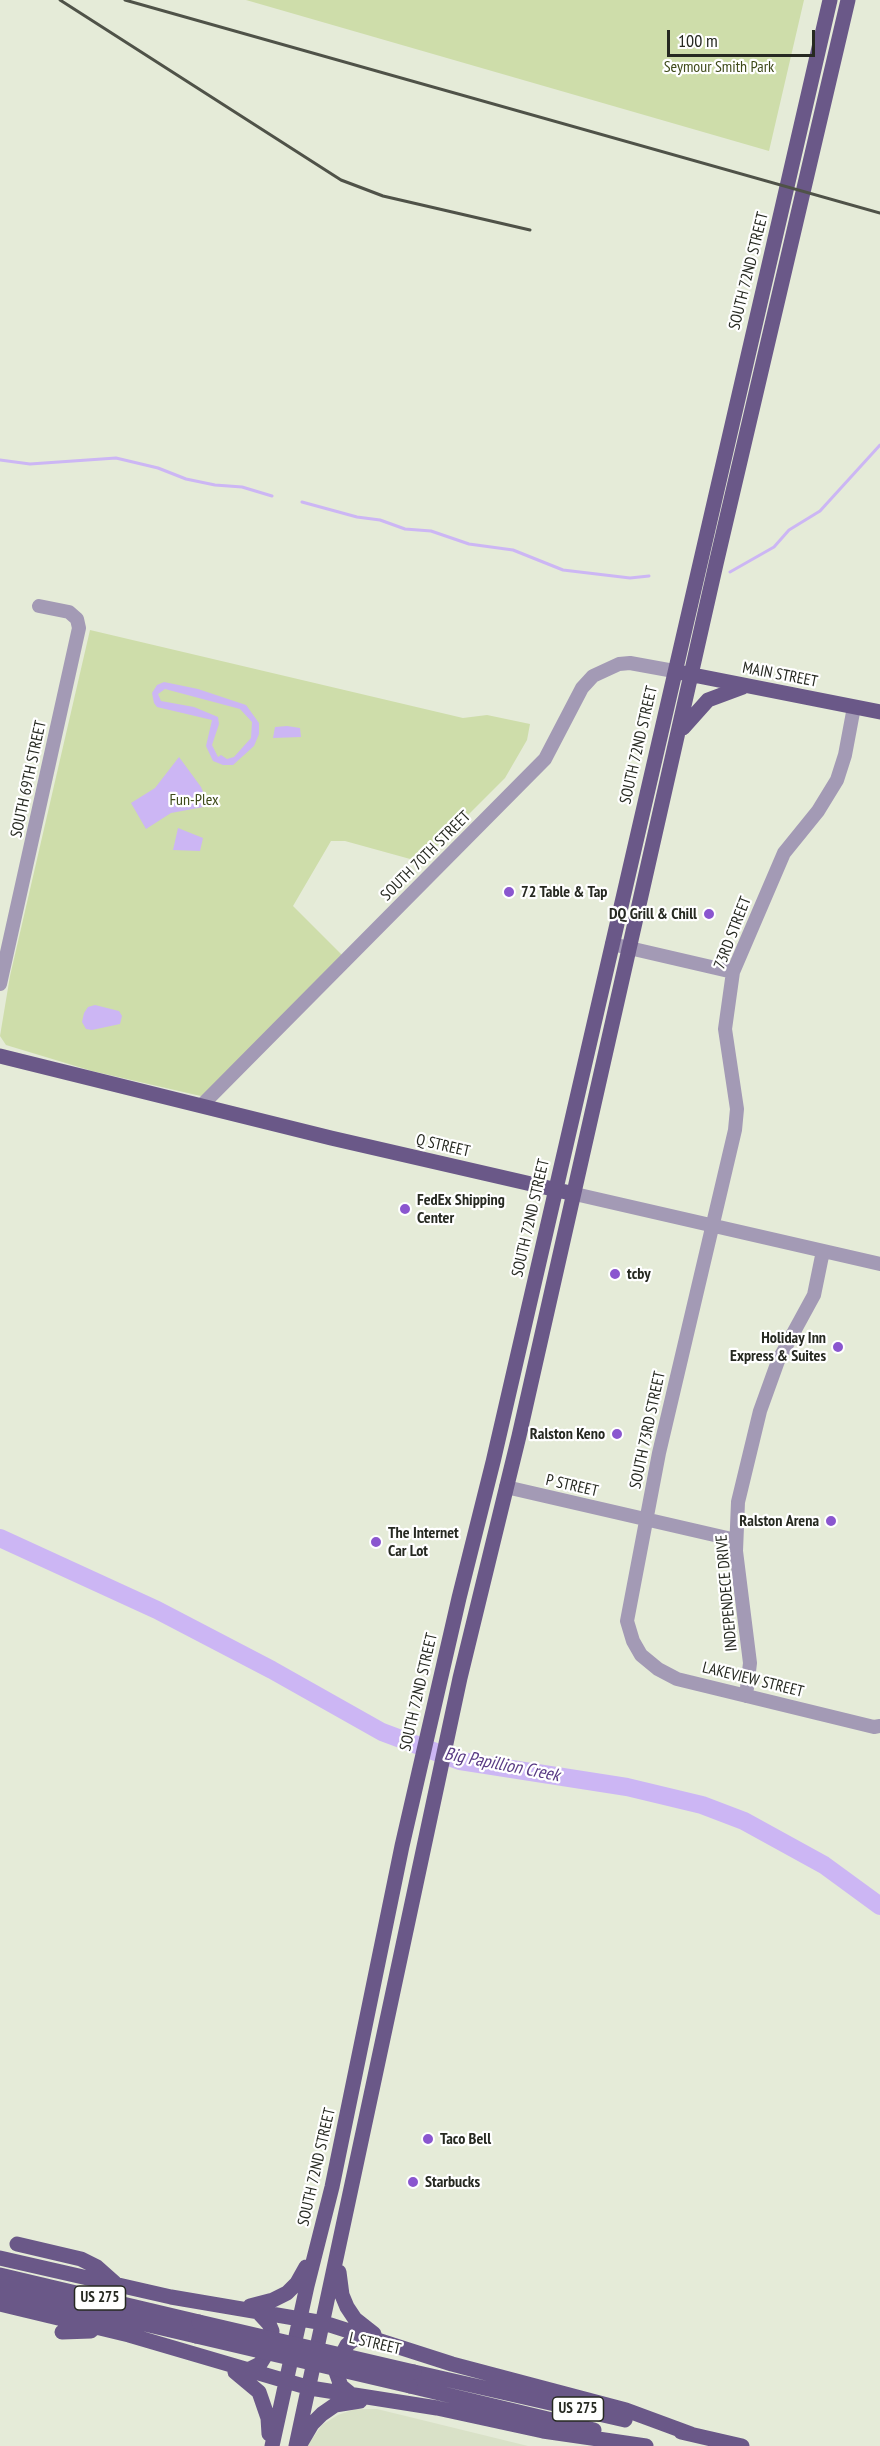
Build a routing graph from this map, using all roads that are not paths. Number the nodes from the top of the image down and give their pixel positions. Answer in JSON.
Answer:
{"nodes":[{"id":1,"x":830,"y":0,"type":"edge"},
{"id":2,"x":848,"y":0,"type":"edge"},
{"id":3,"x":39,"y":606,"type":"dead end"},
{"id":4,"x":674,"y":671,"type":"junction"},
{"id":5,"x":693,"y":675,"type":"junction"},
{"id":6,"x":743,"y":687,"type":"junction"},
{"id":7,"x":854,"y":707,"type":"junction"},
{"id":8,"x":880,"y":712,"type":"edge"},
{"id":9,"x":679,"y":733,"type":"junction"},
{"id":10,"x":612,"y":944,"type":"junction"},
{"id":11,"x":630,"y":949,"type":"junction"},
{"id":12,"x":733,"y":972,"type":"junction"},
{"id":13,"x":0,"y":984,"type":"edge"},
{"id":14,"x":0,"y":1056,"type":"edge"},
{"id":15,"x":203,"y":1104,"type":"junction"},
{"id":16,"x":556,"y":1190,"type":"junction"},
{"id":17,"x":575,"y":1194,"type":"junction"},
{"id":18,"x":712,"y":1227,"type":"junction"},
{"id":19,"x":823,"y":1251,"type":"junction"},
{"id":20,"x":880,"y":1264,"type":"edge"},
{"id":21,"x":508,"y":1399,"type":"junction"},
{"id":22,"x":506,"y":1487,"type":"junction"},
{"id":23,"x":646,"y":1521,"type":"junction"},
{"id":24,"x":736,"y":1540,"type":"junction"},
{"id":25,"x":633,"y":1641,"type":"joint"},
{"id":26,"x":746,"y":1696,"type":"junction"},
{"id":27,"x":880,"y":1726,"type":"edge"},
{"id":28,"x":322,"y":2228,"type":"junction"},
{"id":29,"x":342,"y":2232,"type":"junction"},
{"id":30,"x":18,"y":2244,"type":"dead end"},
{"id":31,"x":0,"y":2258,"type":"edge"},
{"id":32,"x":0,"y":2275,"type":"edge"},
{"id":33,"x":117,"y":2285,"type":"junction"},
{"id":34,"x":0,"y":2290,"type":"edge"},
{"id":35,"x":0,"y":2304,"type":"edge"},
{"id":36,"x":232,"y":2307,"type":"junction"},
{"id":37,"x":257,"y":2311,"type":"junction"},
{"id":38,"x":300,"y":2317,"type":"junction"},
{"id":39,"x":324,"y":2323,"type":"junction"},
{"id":40,"x":198,"y":2329,"type":"junction"},
{"id":41,"x":106,"y":2330,"type":"junction"},
{"id":42,"x":62,"y":2332,"type":"dead end"},
{"id":43,"x":369,"y":2337,"type":"junction"},
{"id":44,"x":389,"y":2344,"type":"junction"},
{"id":45,"x":220,"y":2363,"type":"junction"},
{"id":46,"x":246,"y":2371,"type":"junction"},
{"id":47,"x":412,"y":2379,"type":"junction"},
{"id":48,"x":285,"y":2382,"type":"junction"},
{"id":49,"x":310,"y":2388,"type":"junction"},
{"id":50,"x":353,"y":2396,"type":"junction"},
{"id":51,"x":376,"y":2400,"type":"junction"},
{"id":52,"x":691,"y":2434,"type":"junction"},
{"id":53,"x":270,"y":2446,"type":"edge"},
{"id":54,"x":298,"y":2446,"type":"edge"},
{"id":55,"x":646,"y":2446,"type":"edge"},
{"id":56,"x":661,"y":2446,"type":"edge"},
{"id":57,"x":742,"y":2446,"type":"edge"}],
"edges":[{"from":1,"to":4,"type":"main road","name":"SOUTH 72ND STREET"},
{"from":2,"to":5,"type":"main road"},
{"from":3,"to":13,"type":"street","name":"SOUTH 69TH STREET"},
{"from":4,"to":5,"type":"main road","name":"MAIN STREET"},
{"from":4,"to":10,"type":"main road","name":"SOUTH 72ND STREET"},
{"from":4,"to":15,"type":"street","name":"SOUTH 70TH STREET"},
{"from":5,"to":6,"type":"main road","name":"MAIN STREET"},
{"from":5,"to":9,"type":"main road"},
{"from":6,"to":7,"type":"main road","name":"MAIN STREET"},
{"from":6,"to":9,"type":"main road"},
{"from":7,"to":8,"type":"main road","name":"MAIN STREET"},
{"from":7,"to":12,"type":"street","name":"73RD STREET"},
{"from":9,"to":11,"type":"main road"},
{"from":10,"to":11,"type":"street"},
{"from":10,"to":16,"type":"main road","name":"SOUTH 72ND STREET"},
{"from":11,"to":12,"type":"street"},
{"from":11,"to":17,"type":"main road"},
{"from":12,"to":18,"type":"street","name":"73RD STREET"},
{"from":14,"to":15,"type":"main road","name":"Q STREET"},
{"from":15,"to":16,"type":"main road","name":"Q STREET"},
{"from":16,"to":17,"type":"main road","name":"Q STREET"},
{"from":16,"to":21,"type":"main road","name":"SOUTH 72ND STREET"},
{"from":17,"to":18,"type":"street","name":"Q STREET"},
{"from":17,"to":22,"type":"main road"},
{"from":18,"to":19,"type":"street","name":"Q STREET"},
{"from":18,"to":23,"type":"street","name":"SOUTH 73RD STREET"},
{"from":19,"to":20,"type":"street","name":"Q STREET"},
{"from":19,"to":24,"type":"street","name":"INDEPENDECE DRIVE"},
{"from":21,"to":22,"type":"main road"},
{"from":21,"to":28,"type":"main road","name":"SOUTH 72ND STREET"},
{"from":22,"to":23,"type":"street","name":"P STREET"},
{"from":22,"to":29,"type":"main road"},
{"from":23,"to":24,"type":"street","name":"P STREET"},
{"from":23,"to":25,"type":"street","name":"SOUTH 73RD STREET"},
{"from":24,"to":26,"type":"street","name":"INDEPENDECE DRIVE"},
{"from":25,"to":26,"type":"street","name":"LAKEVIEW STREET"},
{"from":26,"to":27,"type":"street","name":"LAKEVIEW STREET"},
{"from":28,"to":36,"type":"main road"},
{"from":28,"to":38,"type":"main road","name":"SOUTH 72ND STREET"},
{"from":29,"to":39,"type":"main road"},
{"from":29,"to":44,"type":"main road"},
{"from":30,"to":33,"type":"main road"},
{"from":31,"to":33,"type":"main road"},
{"from":32,"to":40,"type":"main road","name":"L STREET","number":"US 275"},
{"from":33,"to":36,"type":"main road"},
{"from":34,"to":40,"type":"main road","name":"L STREET","number":"US 275"},
{"from":35,"to":41,"type":"main road"},
{"from":36,"to":37,"type":"main road"},
{"from":37,"to":38,"type":"main road"},
{"from":37,"to":46,"type":"main road"},
{"from":38,"to":39,"type":"main road"},
{"from":38,"to":48,"type":"main road","name":"SOUTH 72ND STREET"},
{"from":39,"to":43,"type":"main road"},
{"from":39,"to":49,"type":"main road"},
{"from":40,"to":47,"type":"main road","name":"L STREET","number":"US 275","bridge":true},
{"from":41,"to":42,"type":"main road"},
{"from":41,"to":45,"type":"main road"},
{"from":43,"to":44,"type":"main road"},
{"from":43,"to":50,"type":"main road"},
{"from":44,"to":52,"type":"main road"},
{"from":45,"to":46,"type":"main road"},
{"from":45,"to":53,"type":"main road"},
{"from":46,"to":48,"type":"main road"},
{"from":47,"to":52,"type":"main road","name":"L STREET","number":"US 275"},
{"from":47,"to":56,"type":"main road","name":"L STREET","number":"US 275"},
{"from":48,"to":49,"type":"main road"},
{"from":48,"to":53,"type":"main road","name":"SOUTH 72ND STREET"},
{"from":49,"to":50,"type":"main road"},
{"from":49,"to":54,"type":"main road"},
{"from":50,"to":51,"type":"main road"},
{"from":51,"to":54,"type":"main road"},
{"from":51,"to":55,"type":"main road"},
{"from":52,"to":57,"type":"main road","name":"L STREET","number":"US 275"}]}
